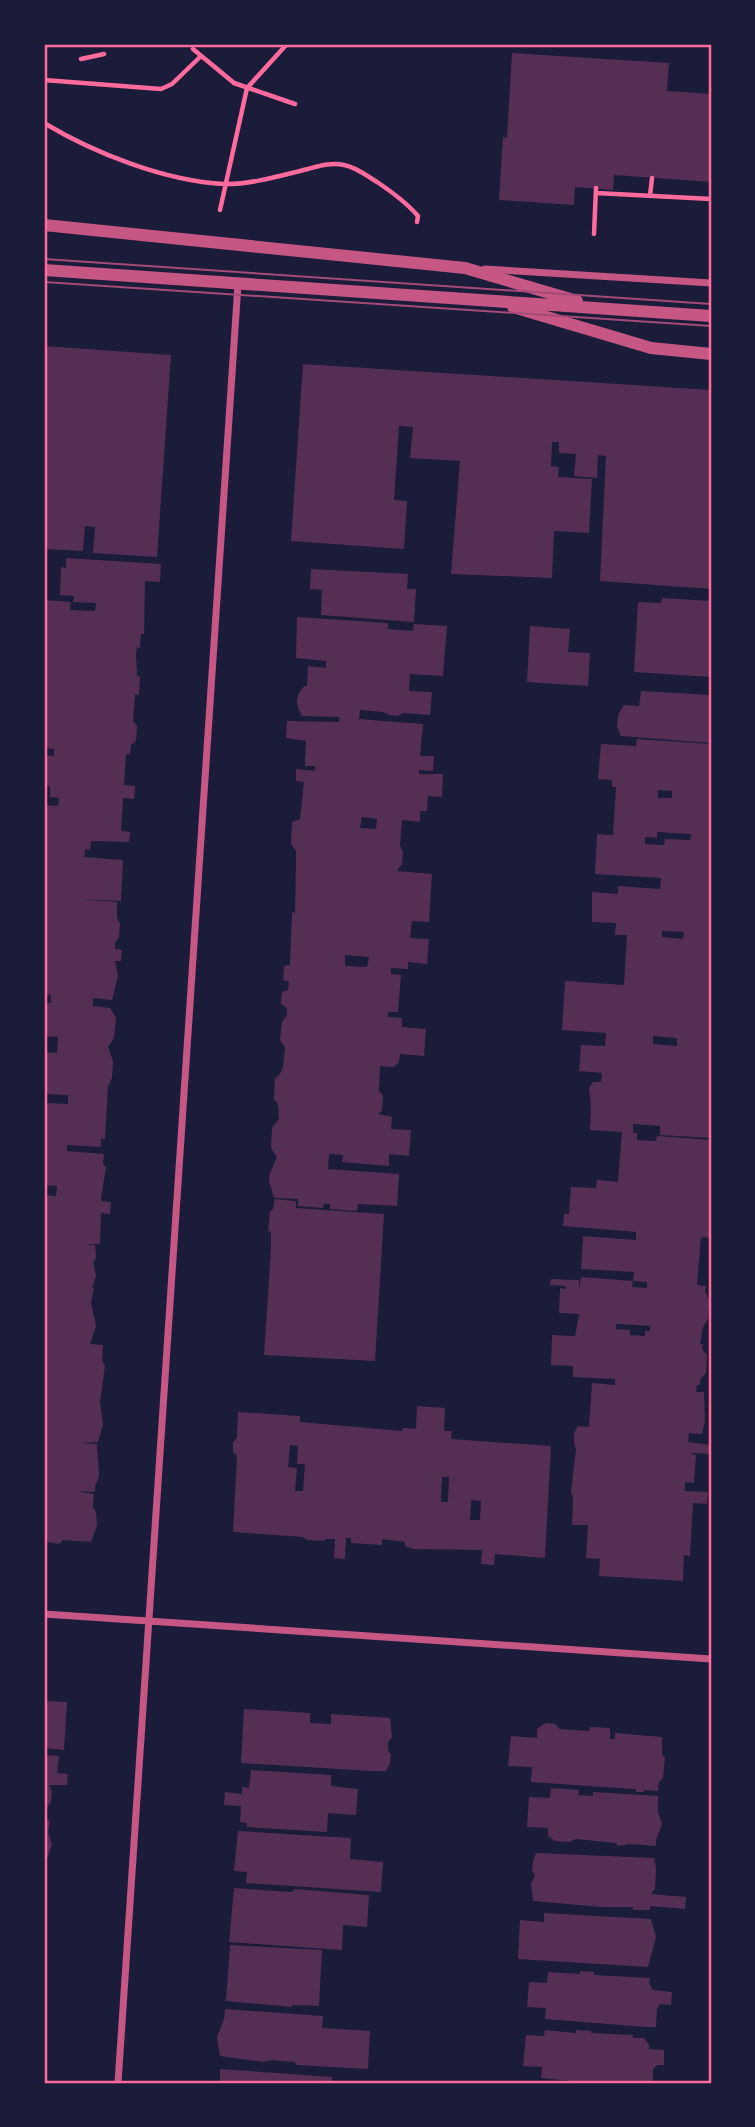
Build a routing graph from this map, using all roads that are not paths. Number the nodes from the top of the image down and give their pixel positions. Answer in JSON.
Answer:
{"nodes":[{"id":1,"x":44,"y":225,"type":"edge"},
{"id":2,"x":465,"y":268,"type":"junction"},
{"id":3,"x":44,"y":270,"type":"edge"},
{"id":4,"x":238,"y":284,"type":"junction"},
{"id":5,"x":711,"y":284,"type":"edge"},
{"id":6,"x":489,"y":300,"type":"junction"},
{"id":7,"x":601,"y":308,"type":"junction"},
{"id":8,"x":711,"y":316,"type":"edge"},
{"id":9,"x":711,"y":354,"type":"edge"},
{"id":10,"x":44,"y":1614,"type":"edge"},
{"id":11,"x":149,"y":1621,"type":"junction"},
{"id":12,"x":711,"y":1659,"type":"edge"},
{"id":13,"x":118,"y":2083,"type":"edge"}],
"edges":[{"from":1,"to":2,"type":"street"},
{"from":2,"to":5,"type":"street"},
{"from":2,"to":7,"type":"street"},
{"from":3,"to":4,"type":"street"},
{"from":4,"to":6,"type":"street"},
{"from":4,"to":11,"type":"street"},
{"from":6,"to":7,"type":"street"},
{"from":6,"to":9,"type":"street"},
{"from":7,"to":8,"type":"street"},
{"from":10,"to":11,"type":"street"},
{"from":11,"to":12,"type":"street"},
{"from":11,"to":13,"type":"street"}]}
